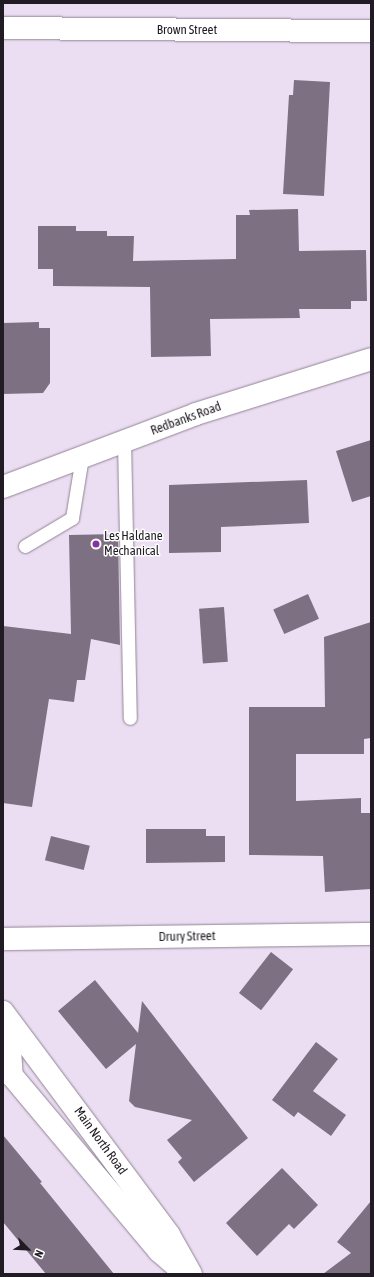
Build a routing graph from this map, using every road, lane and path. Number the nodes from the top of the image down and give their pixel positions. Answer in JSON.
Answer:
{"nodes":[{"id":1,"x":3,"y":28,"type":"edge"},
{"id":2,"x":371,"y":31,"type":"edge"},
{"id":3,"x":371,"y":359,"type":"edge"},
{"id":4,"x":124,"y":441,"type":"junction"},
{"id":5,"x":82,"y":457,"type":"junction"},
{"id":6,"x":3,"y":487,"type":"edge"},
{"id":7,"x":25,"y":546,"type":"dead end"},
{"id":8,"x":130,"y":718,"type":"dead end"},
{"id":9,"x":371,"y":934,"type":"edge"},
{"id":10,"x":3,"y":939,"type":"edge"},
{"id":11,"x":3,"y":1012,"type":"edge"},
{"id":12,"x":3,"y":1041,"type":"edge"},
{"id":13,"x":7,"y":1070,"type":"edge"},
{"id":14,"x":185,"y":1274,"type":"edge"},
{"id":15,"x":190,"y":1274,"type":"edge"}],
"edges":[{"from":1,"to":2,"type":"main road","name":"Brown Street"},
{"from":3,"to":4,"type":"main road","name":"Redbanks Road"},
{"from":4,"to":5,"type":"main road","name":"Redbanks Road"},
{"from":4,"to":8,"type":"lane"},
{"from":5,"to":6,"type":"main road","name":"Redbanks Road"},
{"from":5,"to":7,"type":"lane"},
{"from":9,"to":10,"type":"main road","name":"Drury Street"},
{"from":11,"to":15,"type":"main road","name":"Main North Road"},
{"from":12,"to":13,"type":"main road"},
{"from":13,"to":14,"type":"main road","name":"Main North Road"}]}
